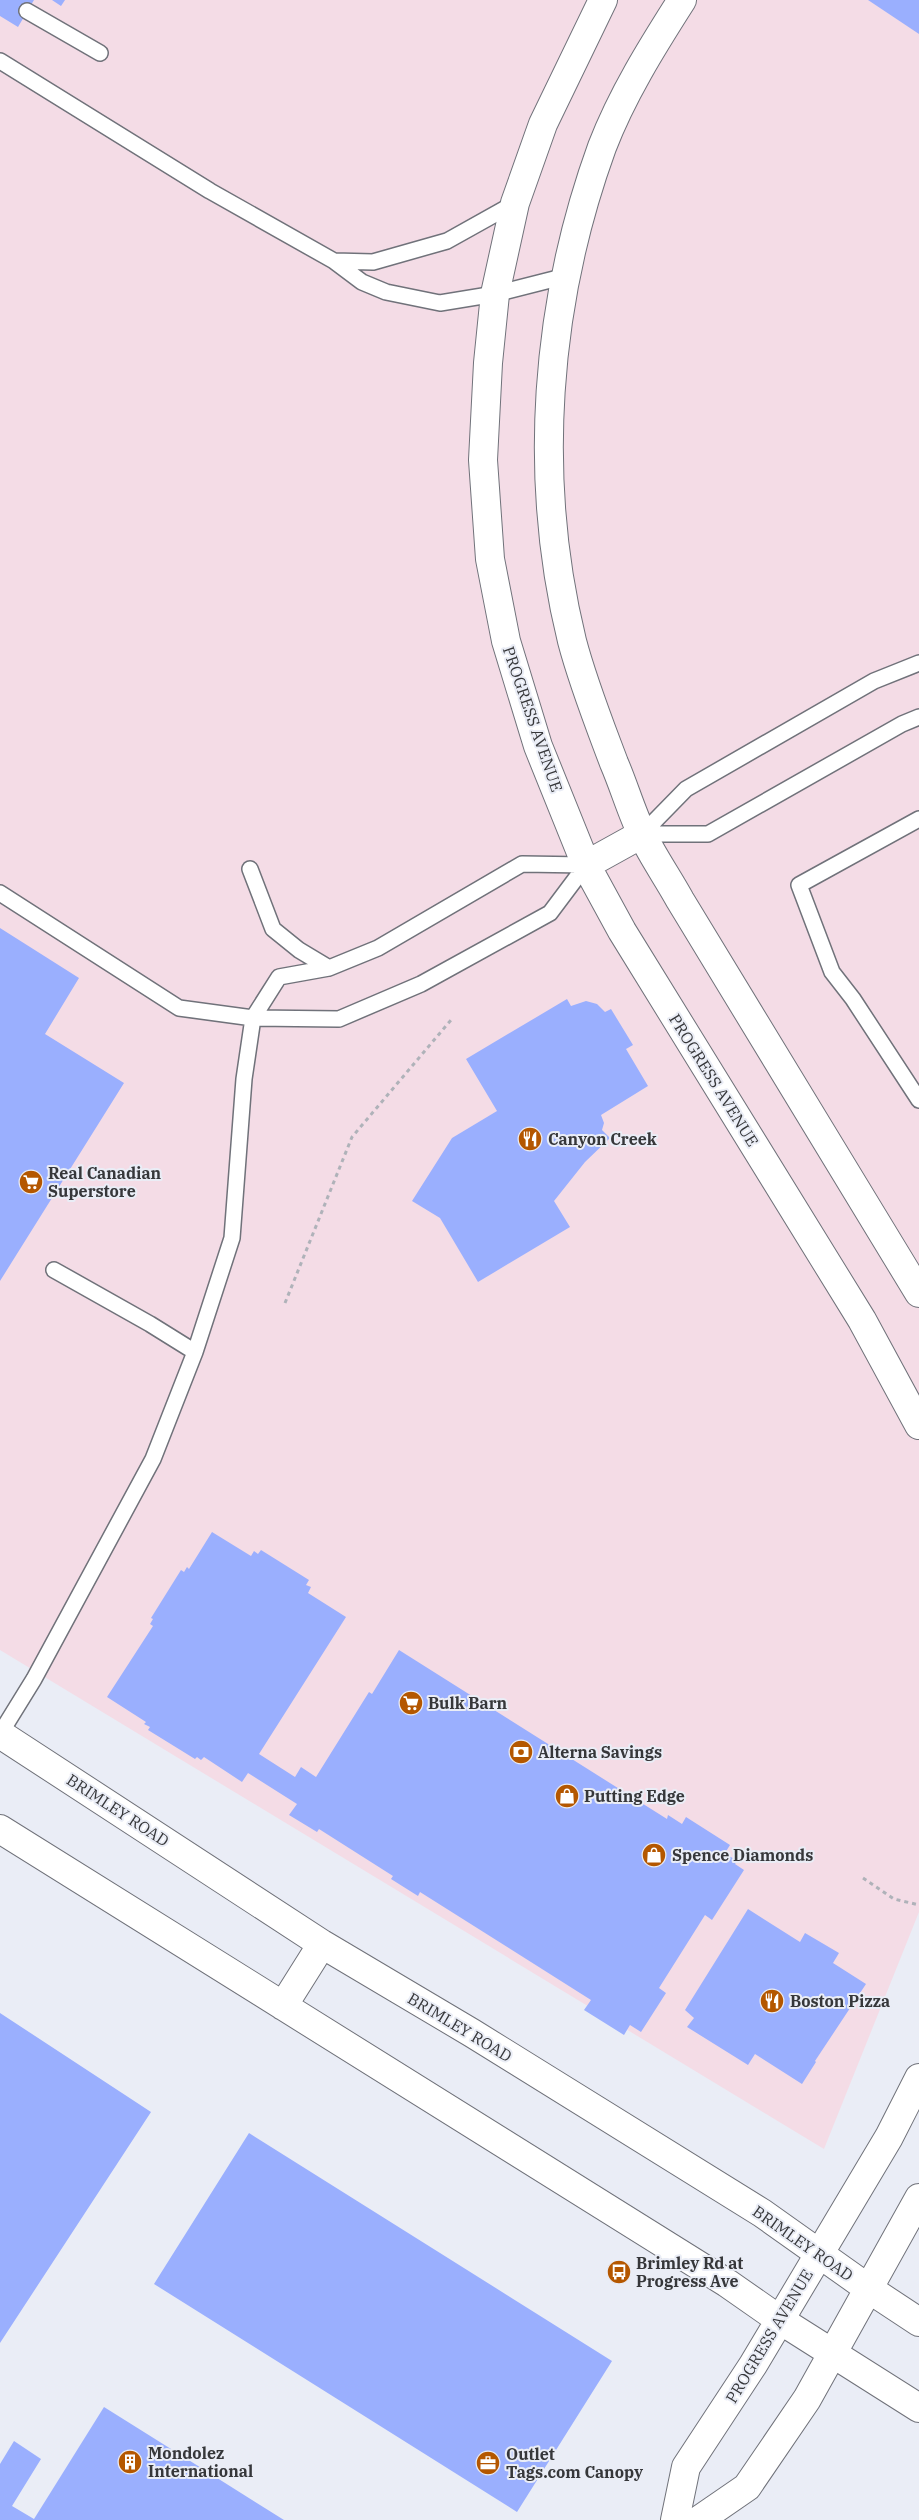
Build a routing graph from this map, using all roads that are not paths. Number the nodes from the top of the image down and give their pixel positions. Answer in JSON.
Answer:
{"nodes":[{"id":1,"x":603,"y":0,"type":"edge"},
{"id":2,"x":682,"y":0,"type":"edge"},
{"id":3,"x":27,"y":11,"type":"dead end"},
{"id":4,"x":100,"y":53,"type":"dead end"},
{"id":5,"x":0,"y":61,"type":"edge"},
{"id":6,"x":515,"y":203,"type":"junction"},
{"id":7,"x":334,"y":261,"type":"junction"},
{"id":8,"x":566,"y":276,"type":"junction"},
{"id":9,"x":495,"y":294,"type":"junction"},
{"id":10,"x":919,"y":663,"type":"edge"},
{"id":11,"x":919,"y":717,"type":"edge"},
{"id":12,"x":919,"y":819,"type":"edge"},
{"id":13,"x":642,"y":834,"type":"junction"},
{"id":14,"x":586,"y":865,"type":"junction"},
{"id":15,"x":250,"y":869,"type":"dead end"},
{"id":16,"x":0,"y":893,"type":"edge"},
{"id":17,"x":329,"y":968,"type":"junction"},
{"id":18,"x":253,"y":1018,"type":"junction"},
{"id":19,"x":919,"y":1100,"type":"edge"},
{"id":20,"x":54,"y":1270,"type":"dead end"},
{"id":21,"x":919,"y":1293,"type":"edge"},
{"id":22,"x":195,"y":1352,"type":"junction"},
{"id":23,"x":919,"y":1425,"type":"edge"},
{"id":24,"x":0,"y":1734,"type":"edge"},
{"id":25,"x":0,"y":1829,"type":"edge"},
{"id":26,"x":322,"y":1944,"type":"junction"},
{"id":27,"x":283,"y":2006,"type":"junction"},
{"id":28,"x":919,"y":2078,"type":"edge"},
{"id":29,"x":919,"y":2198,"type":"edge"},
{"id":30,"x":819,"y":2253,"type":"junction"},
{"id":31,"x":869,"y":2289,"type":"junction"},
{"id":32,"x":780,"y":2320,"type":"junction"},
{"id":33,"x":919,"y":2322,"type":"edge"},
{"id":34,"x":833,"y":2353,"type":"junction"},
{"id":35,"x":919,"y":2408,"type":"edge"},
{"id":36,"x":675,"y":2520,"type":"edge"},
{"id":37,"x":699,"y":2520,"type":"edge"}],
"edges":[{"from":1,"to":6,"type":"main road","name":"PROGRESS AVENUE"},
{"from":2,"to":8,"type":"main road"},
{"from":3,"to":4,"type":"lane"},
{"from":5,"to":7,"type":"lane"},
{"from":6,"to":7,"type":"lane"},
{"from":6,"to":9,"type":"main road","name":"PROGRESS AVENUE"},
{"from":7,"to":9,"type":"lane"},
{"from":8,"to":9,"type":"lane"},
{"from":8,"to":13,"type":"main road"},
{"from":9,"to":14,"type":"main road","name":"PROGRESS AVENUE"},
{"from":10,"to":13,"type":"lane"},
{"from":11,"to":13,"type":"lane"},
{"from":12,"to":19,"type":"lane"},
{"from":13,"to":14,"type":"main road"},
{"from":13,"to":21,"type":"main road"},
{"from":14,"to":17,"type":"lane"},
{"from":14,"to":18,"type":"lane"},
{"from":14,"to":23,"type":"main road","name":"PROGRESS AVENUE"},
{"from":15,"to":17,"type":"lane"},
{"from":16,"to":18,"type":"lane"},
{"from":17,"to":18,"type":"lane"},
{"from":18,"to":22,"type":"lane"},
{"from":20,"to":22,"type":"lane"},
{"from":22,"to":24,"type":"lane"},
{"from":24,"to":26,"type":"main road","name":"BRIMLEY ROAD"},
{"from":25,"to":27,"type":"main road"},
{"from":26,"to":27,"type":"main road"},
{"from":26,"to":30,"type":"main road","name":"BRIMLEY ROAD"},
{"from":27,"to":32,"type":"main road"},
{"from":28,"to":30,"type":"main road","name":"PROGRESS AVENUE"},
{"from":29,"to":31,"type":"main road"},
{"from":30,"to":31,"type":"main road","name":"BRIMLEY ROAD"},
{"from":30,"to":32,"type":"main road","name":"PROGRESS AVENUE"},
{"from":31,"to":33,"type":"main road","name":"BRIMLEY ROAD"},
{"from":31,"to":34,"type":"main road"},
{"from":32,"to":34,"type":"main road"},
{"from":32,"to":36,"type":"main road","name":"PROGRESS AVENUE"},
{"from":34,"to":35,"type":"main road"},
{"from":34,"to":37,"type":"main road"}]}
